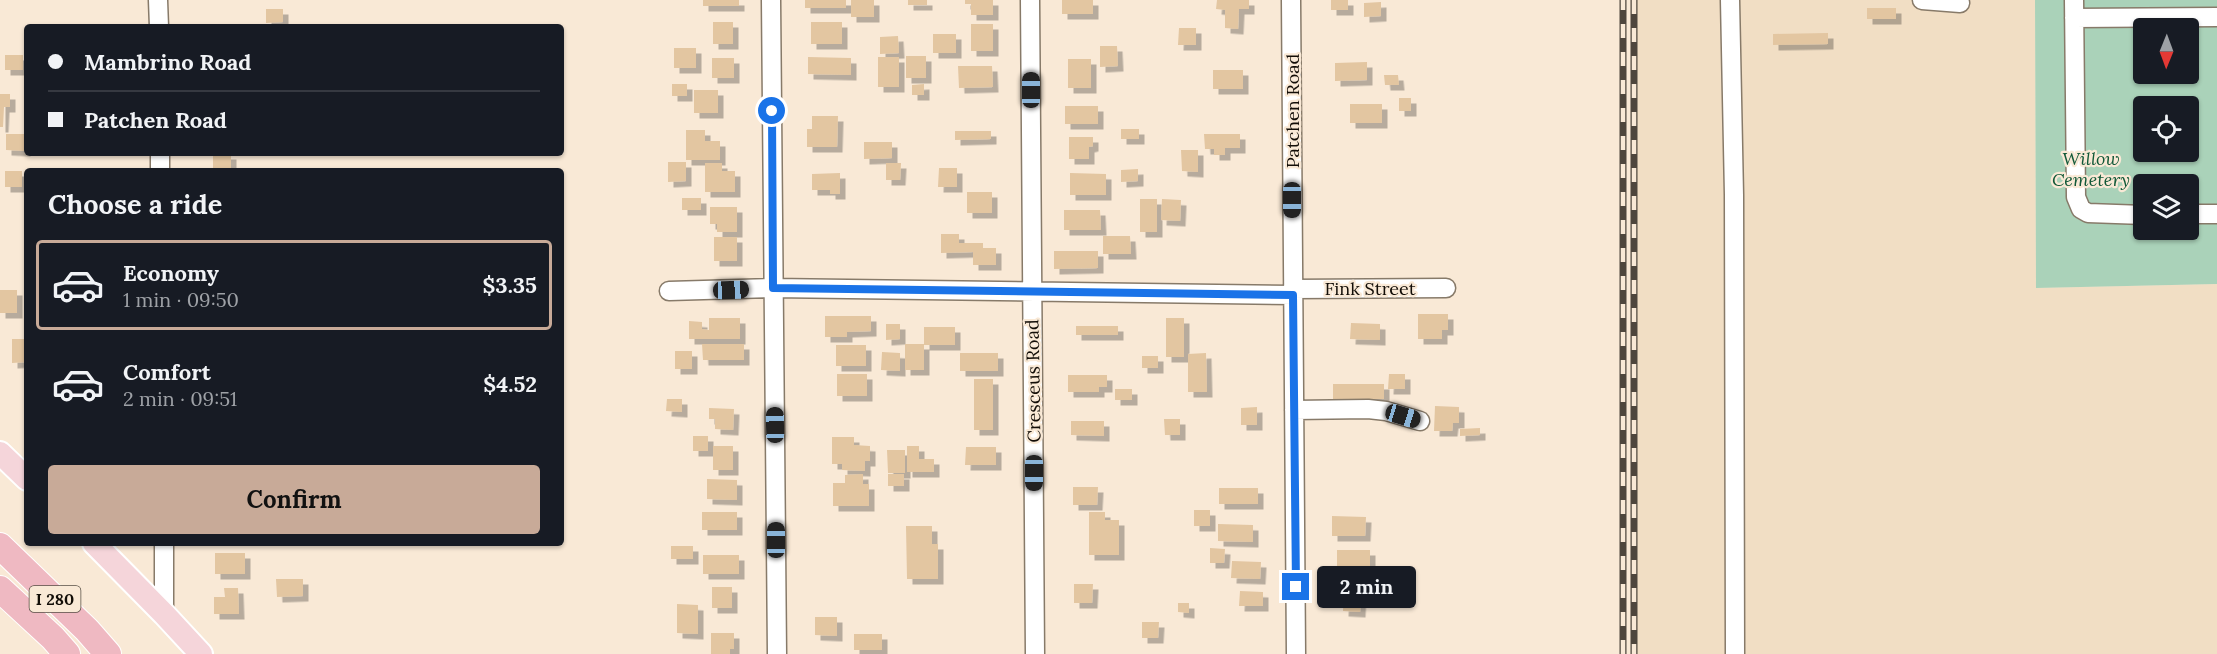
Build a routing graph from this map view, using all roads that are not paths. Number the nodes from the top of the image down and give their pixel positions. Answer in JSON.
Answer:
{"nodes":[{"id":1,"x":158,"y":0,"type":"edge"},
{"id":2,"x":771,"y":0,"type":"edge"},
{"id":3,"x":1030,"y":0,"type":"edge"},
{"id":4,"x":1291,"y":0,"type":"edge"},
{"id":5,"x":1730,"y":0,"type":"edge"},
{"id":6,"x":1922,"y":0,"type":"edge"},
{"id":7,"x":1960,"y":3,"type":"dead end"},
{"id":8,"x":2074,"y":9,"type":"edge"},
{"id":9,"x":2217,"y":17,"type":"edge"},
{"id":10,"x":159,"y":24,"type":"edge"},
{"id":11,"x":2199,"y":214,"type":"edge"},
{"id":12,"x":2217,"y":214,"type":"edge"},
{"id":13,"x":2133,"y":215,"type":"edge"},
{"id":14,"x":773,"y":288,"type":"junction"},
{"id":15,"x":1446,"y":288,"type":"dead end"},
{"id":16,"x":669,"y":291,"type":"dead end"},
{"id":17,"x":1032,"y":291,"type":"junction"},
{"id":18,"x":1293,"y":292,"type":"junction"},
{"id":19,"x":1294,"y":410,"type":"junction"},
{"id":20,"x":1420,"y":421,"type":"dead end"},
{"id":21,"x":0,"y":453,"type":"edge"},
{"id":22,"x":24,"y":476,"type":"edge"},
{"id":23,"x":0,"y":546,"type":"edge"},
{"id":24,"x":97,"y":546,"type":"edge"},
{"id":25,"x":164,"y":546,"type":"edge"},
{"id":26,"x":0,"y":589,"type":"edge"},
{"id":27,"x":164,"y":614,"type":"junction"},
{"id":28,"x":68,"y":654,"type":"edge"},
{"id":29,"x":108,"y":654,"type":"edge"},
{"id":30,"x":201,"y":654,"type":"edge"},
{"id":31,"x":777,"y":654,"type":"edge"},
{"id":32,"x":1035,"y":654,"type":"edge"},
{"id":33,"x":1296,"y":654,"type":"edge"},
{"id":34,"x":1735,"y":654,"type":"edge"}],
"edges":[{"from":1,"to":10,"type":"street"},
{"from":2,"to":14,"type":"street"},
{"from":3,"to":17,"type":"street","name":"Cresceus Road"},
{"from":4,"to":18,"type":"street","name":"Patchen Road"},
{"from":5,"to":34,"type":"street"},
{"from":6,"to":7,"type":"street"},
{"from":8,"to":9,"type":"street"},
{"from":8,"to":13,"type":"street"},
{"from":11,"to":12,"type":"street"},
{"from":14,"to":16,"type":"street","name":"Fink Street"},
{"from":14,"to":17,"type":"street","name":"Fink Street"},
{"from":14,"to":31,"type":"street"},
{"from":15,"to":18,"type":"street","name":"Fink Street"},
{"from":17,"to":18,"type":"street","name":"Fink Street"},
{"from":17,"to":32,"type":"street","name":"Cresceus Road"},
{"from":18,"to":19,"type":"street","name":"Patchen Road"},
{"from":19,"to":20,"type":"street"},
{"from":19,"to":33,"type":"street","name":"Patchen Road"},
{"from":21,"to":22,"type":"main road"},
{"from":23,"to":29,"type":"highway","number":"I 280"},
{"from":24,"to":27,"type":"main road"},
{"from":25,"to":27,"type":"street"},
{"from":26,"to":28,"type":"highway","number":"I 280"},
{"from":27,"to":30,"type":"main road"}]}
